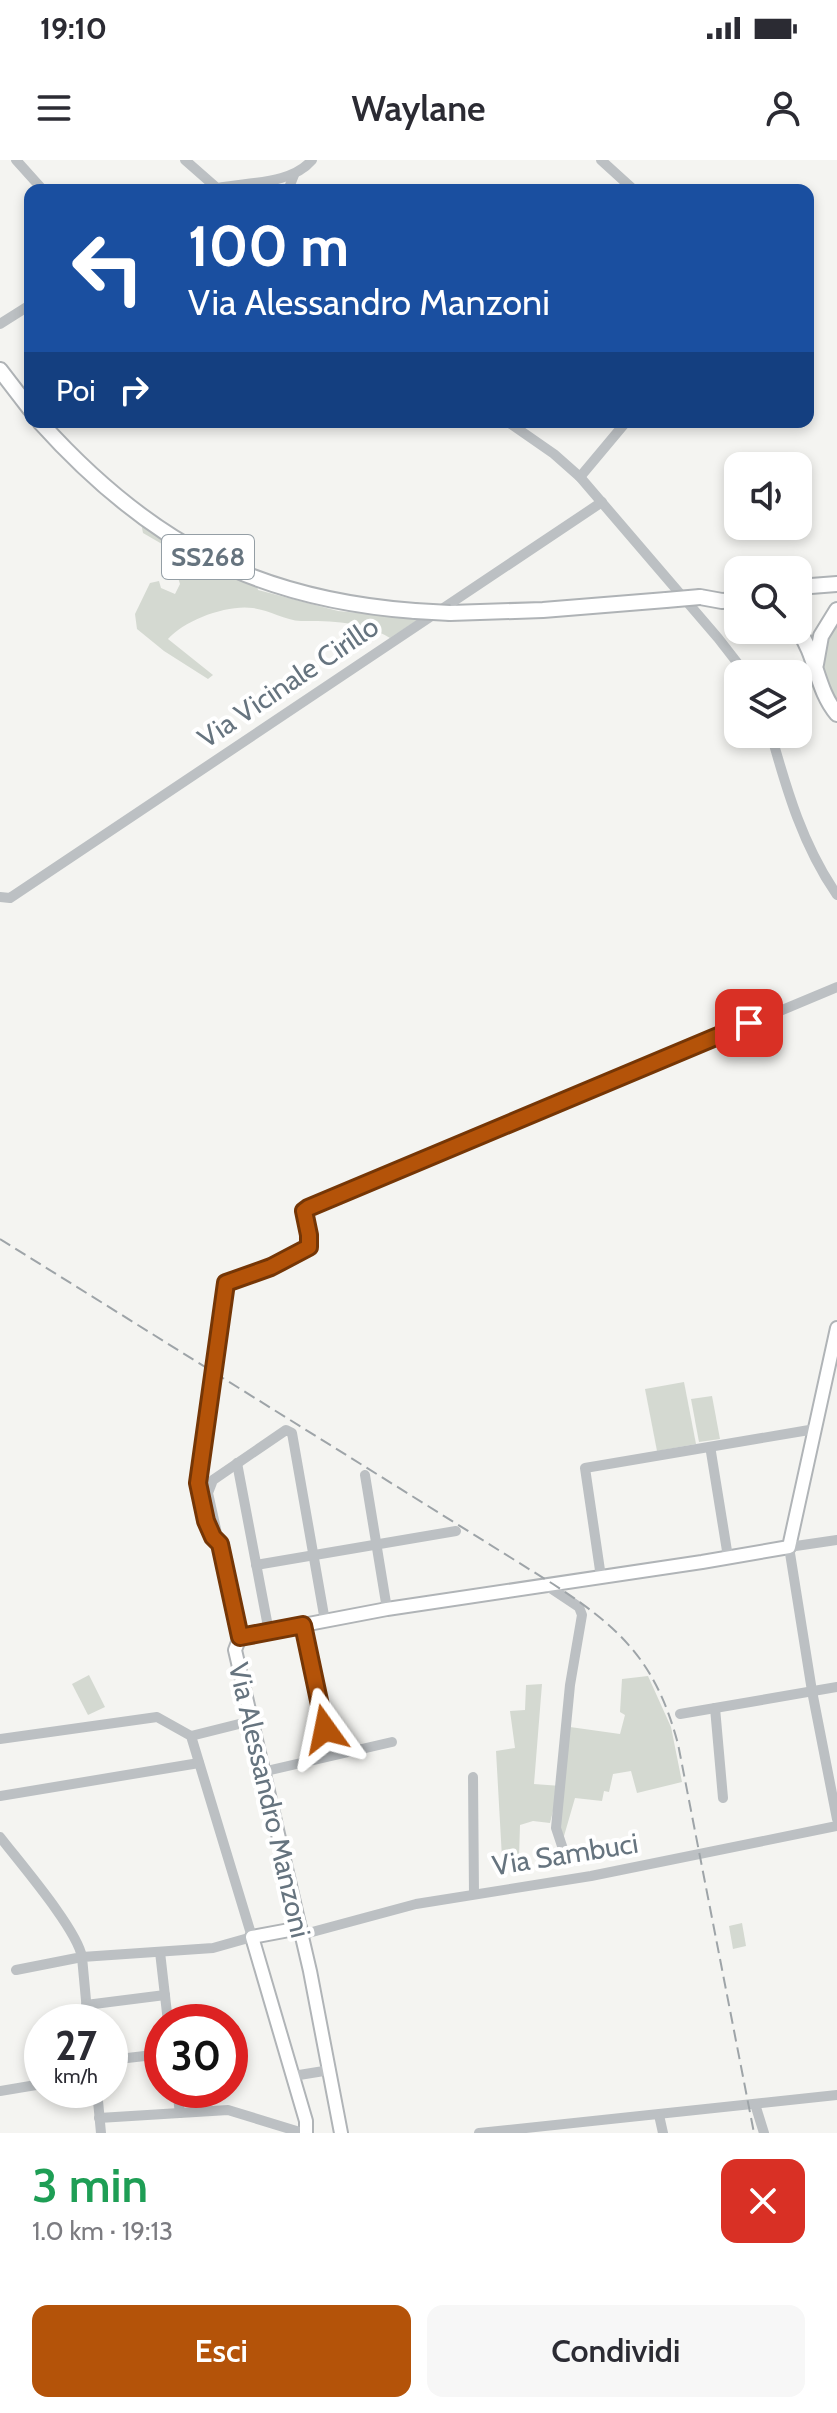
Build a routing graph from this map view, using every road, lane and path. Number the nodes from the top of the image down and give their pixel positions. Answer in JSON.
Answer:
{"nodes":[{"id":1,"x":16,"y":160,"type":"edge"},
{"id":2,"x":185,"y":160,"type":"edge"},
{"id":3,"x":312,"y":160,"type":"edge"},
{"id":4,"x":601,"y":160,"type":"edge"},
{"id":5,"x":294,"y":175,"type":"junction"},
{"id":6,"x":38,"y":184,"type":"edge"},
{"id":7,"x":210,"y":184,"type":"edge"},
{"id":8,"x":243,"y":184,"type":"edge"},
{"id":9,"x":290,"y":184,"type":"edge"},
{"id":10,"x":627,"y":184,"type":"edge"},
{"id":11,"x":24,"y":309,"type":"edge"},
{"id":12,"x":0,"y":324,"type":"edge"},
{"id":13,"x":0,"y":370,"type":"edge"},
{"id":14,"x":24,"y":401,"type":"edge"},
{"id":15,"x":46,"y":428,"type":"edge"},
{"id":16,"x":517,"y":428,"type":"edge"},
{"id":17,"x":621,"y":428,"type":"edge"},
{"id":18,"x":580,"y":477,"type":"junction"},
{"id":19,"x":602,"y":502,"type":"junction"},
{"id":20,"x":837,"y":584,"type":"edge"},
{"id":21,"x":812,"y":586,"type":"edge"},
{"id":22,"x":724,"y":594,"type":"edge"},
{"id":23,"x":700,"y":597,"type":"junction"},
{"id":24,"x":724,"y":601,"type":"edge"},
{"id":25,"x":837,"y":610,"type":"edge"},
{"id":26,"x":806,"y":644,"type":"edge"},
{"id":27,"x":734,"y":660,"type":"edge"},
{"id":28,"x":815,"y":669,"type":"junction"},
{"id":29,"x":837,"y":714,"type":"edge"},
{"id":30,"x":775,"y":748,"type":"edge"},
{"id":31,"x":837,"y":895,"type":"edge"},
{"id":32,"x":0,"y":897,"type":"edge"},
{"id":33,"x":837,"y":987,"type":"edge"},
{"id":34,"x":837,"y":1328,"type":"edge"},
{"id":35,"x":815,"y":1429,"type":"junction"},
{"id":36,"x":711,"y":1452,"type":"dead end"},
{"id":37,"x":237,"y":1463,"type":"junction"},
{"id":38,"x":365,"y":1475,"type":"dead end"},
{"id":39,"x":456,"y":1531,"type":"dead end"},
{"id":40,"x":837,"y":1540,"type":"edge"},
{"id":41,"x":220,"y":1544,"type":"junction"},
{"id":42,"x":376,"y":1544,"type":"junction"},
{"id":43,"x":789,"y":1547,"type":"junction"},
{"id":44,"x":313,"y":1555,"type":"junction"},
{"id":45,"x":728,"y":1557,"type":"junction"},
{"id":46,"x":256,"y":1565,"type":"junction"},
{"id":47,"x":601,"y":1577,"type":"junction"},
{"id":48,"x":546,"y":1585,"type":"junction"},
{"id":49,"x":387,"y":1609,"type":"junction"},
{"id":50,"x":325,"y":1621,"type":"junction"},
{"id":51,"x":303,"y":1625,"type":"junction"},
{"id":52,"x":269,"y":1632,"type":"junction"},
{"id":53,"x":240,"y":1637,"type":"junction"},
{"id":54,"x":837,"y":1687,"type":"edge"},
{"id":55,"x":812,"y":1691,"type":"junction"},
{"id":56,"x":715,"y":1708,"type":"junction"},
{"id":57,"x":680,"y":1714,"type":"dead end"},
{"id":58,"x":251,"y":1721,"type":"junction"},
{"id":59,"x":191,"y":1736,"type":"junction"},
{"id":60,"x":0,"y":1739,"type":"edge"},
{"id":61,"x":392,"y":1742,"type":"dead end"},
{"id":62,"x":330,"y":1755,"type":"junction"},
{"id":63,"x":199,"y":1763,"type":"junction"},
{"id":64,"x":262,"y":1772,"type":"junction"},
{"id":65,"x":473,"y":1777,"type":"dead end"},
{"id":66,"x":0,"y":1781,"type":"edge"},
{"id":67,"x":1,"y":1795,"type":"edge"},
{"id":68,"x":723,"y":1798,"type":"dead end"},
{"id":69,"x":837,"y":1819,"type":"edge"},
{"id":70,"x":837,"y":1826,"type":"edge"},
{"id":71,"x":0,"y":1837,"type":"edge"},
{"id":72,"x":567,"y":1861,"type":"dead end"},
{"id":73,"x":474,"y":1894,"type":"junction"},
{"id":74,"x":300,"y":1932,"type":"junction"},
{"id":75,"x":252,"y":1937,"type":"junction"},
{"id":76,"x":160,"y":1952,"type":"junction"},
{"id":77,"x":82,"y":1957,"type":"junction"},
{"id":78,"x":16,"y":1970,"type":"dead end"},
{"id":79,"x":165,"y":1995,"type":"junction"},
{"id":80,"x":86,"y":2004,"type":"edge"},
{"id":81,"x":94,"y":2004,"type":"edge"},
{"id":82,"x":166,"y":2004,"type":"edge"},
{"id":83,"x":330,"y":2070,"type":"junction"},
{"id":84,"x":293,"y":2076,"type":"junction"},
{"id":85,"x":24,"y":2087,"type":"edge"},
{"id":86,"x":0,"y":2091,"type":"edge"},
{"id":87,"x":837,"y":2095,"type":"edge"},
{"id":88,"x":755,"y":2104,"type":"junction"},
{"id":89,"x":98,"y":2108,"type":"edge"},
{"id":90,"x":179,"y":2108,"type":"edge"},
{"id":91,"x":180,"y":2113,"type":"junction"},
{"id":92,"x":659,"y":2115,"type":"junction"},
{"id":93,"x":99,"y":2118,"type":"junction"},
{"id":94,"x":581,"y":2121,"type":"junction"},
{"id":95,"x":101,"y":2133,"type":"edge"},
{"id":96,"x":305,"y":2133,"type":"edge"},
{"id":97,"x":341,"y":2133,"type":"edge"},
{"id":98,"x":479,"y":2133,"type":"edge"},
{"id":99,"x":584,"y":2133,"type":"edge"},
{"id":100,"x":663,"y":2133,"type":"edge"},
{"id":101,"x":764,"y":2133,"type":"edge"}],
"edges":[{"from":1,"to":6,"type":"street"},
{"from":2,"to":7,"type":"street"},
{"from":3,"to":5,"type":"street"},
{"from":4,"to":10,"type":"street"},
{"from":5,"to":8,"type":"street"},
{"from":5,"to":9,"type":"street"},
{"from":11,"to":12,"type":"street"},
{"from":13,"to":14,"type":"highway"},
{"from":15,"to":23,"type":"highway","number":"SS268","bridge":true},
{"from":16,"to":18,"type":"street"},
{"from":17,"to":18,"type":"street"},
{"from":18,"to":19,"type":"street"},
{"from":19,"to":27,"type":"street"},
{"from":19,"to":32,"type":"street","name":"Via Vicinale Cirillo"},
{"from":20,"to":21,"type":"highway"},
{"from":22,"to":23,"type":"highway","number":"SS268"},
{"from":23,"to":24,"type":"highway"},
{"from":25,"to":28,"type":"highway"},
{"from":26,"to":28,"type":"highway"},
{"from":28,"to":29,"type":"highway"},
{"from":30,"to":31,"type":"street"},
{"from":33,"to":41,"type":"street"},
{"from":34,"to":35,"type":"main road"},
{"from":35,"to":43,"type":"main road"},
{"from":35,"to":47,"type":"street"},
{"from":36,"to":45,"type":"street"},
{"from":37,"to":41,"type":"street"},
{"from":37,"to":44,"type":"street"},
{"from":37,"to":46,"type":"street"},
{"from":38,"to":42,"type":"street"},
{"from":39,"to":42,"type":"street"},
{"from":40,"to":43,"type":"street"},
{"from":41,"to":53,"type":"street"},
{"from":42,"to":44,"type":"street"},
{"from":42,"to":49,"type":"street"},
{"from":43,"to":45,"type":"main road","name":"Via Alessandro Manzoni"},
{"from":43,"to":55,"type":"street"},
{"from":44,"to":46,"type":"street"},
{"from":44,"to":50,"type":"street"},
{"from":45,"to":47,"type":"main road","name":"Via Alessandro Manzoni"},
{"from":46,"to":52,"type":"street"},
{"from":47,"to":48,"type":"main road","name":"Via Alessandro Manzoni"},
{"from":48,"to":49,"type":"main road","name":"Via Alessandro Manzoni"},
{"from":48,"to":72,"type":"street"},
{"from":49,"to":50,"type":"main road","name":"Via Alessandro Manzoni"},
{"from":50,"to":51,"type":"main road","name":"Via Alessandro Manzoni"},
{"from":51,"to":52,"type":"main road","name":"Via Alessandro Manzoni"},
{"from":51,"to":62,"type":"street"},
{"from":52,"to":53,"type":"main road","name":"Via Alessandro Manzoni"},
{"from":53,"to":58,"type":"main road","name":"Via Alessandro Manzoni"},
{"from":54,"to":55,"type":"street"},
{"from":55,"to":56,"type":"street"},
{"from":55,"to":69,"type":"street"},
{"from":56,"to":57,"type":"street"},
{"from":56,"to":68,"type":"street"},
{"from":58,"to":59,"type":"street"},
{"from":58,"to":64,"type":"main road","name":"Via Alessandro Manzoni"},
{"from":59,"to":60,"type":"street"},
{"from":59,"to":63,"type":"street"},
{"from":61,"to":62,"type":"street"},
{"from":62,"to":64,"type":"street"},
{"from":63,"to":67,"type":"street"},
{"from":63,"to":75,"type":"street"},
{"from":64,"to":74,"type":"main road","name":"Via Alessandro Manzoni"},
{"from":65,"to":73,"type":"street"},
{"from":66,"to":67,"type":"street"},
{"from":70,"to":73,"type":"street","name":"Via Sambuci"},
{"from":71,"to":77,"type":"street"},
{"from":73,"to":74,"type":"street","name":"Via Sambuci"},
{"from":74,"to":75,"type":"main road"},
{"from":74,"to":83,"type":"main road","name":"Via Alessandro Manzoni"},
{"from":75,"to":76,"type":"street"},
{"from":75,"to":84,"type":"main road"},
{"from":76,"to":77,"type":"street"},
{"from":76,"to":79,"type":"street"},
{"from":77,"to":78,"type":"street"},
{"from":77,"to":80,"type":"street"},
{"from":79,"to":81,"type":"street"},
{"from":79,"to":82,"type":"street"},
{"from":83,"to":84,"type":"street"},
{"from":83,"to":97,"type":"main road","name":"Via Alessandro Manzoni"},
{"from":84,"to":96,"type":"main road"},
{"from":85,"to":86,"type":"street"},
{"from":87,"to":88,"type":"street"},
{"from":88,"to":92,"type":"street"},
{"from":88,"to":101,"type":"street"},
{"from":89,"to":93,"type":"street"},
{"from":90,"to":91,"type":"street"},
{"from":91,"to":93,"type":"street"},
{"from":91,"to":96,"type":"street"},
{"from":92,"to":94,"type":"street"},
{"from":92,"to":100,"type":"street"},
{"from":93,"to":95,"type":"street"},
{"from":94,"to":98,"type":"street"},
{"from":94,"to":99,"type":"street"}]}
